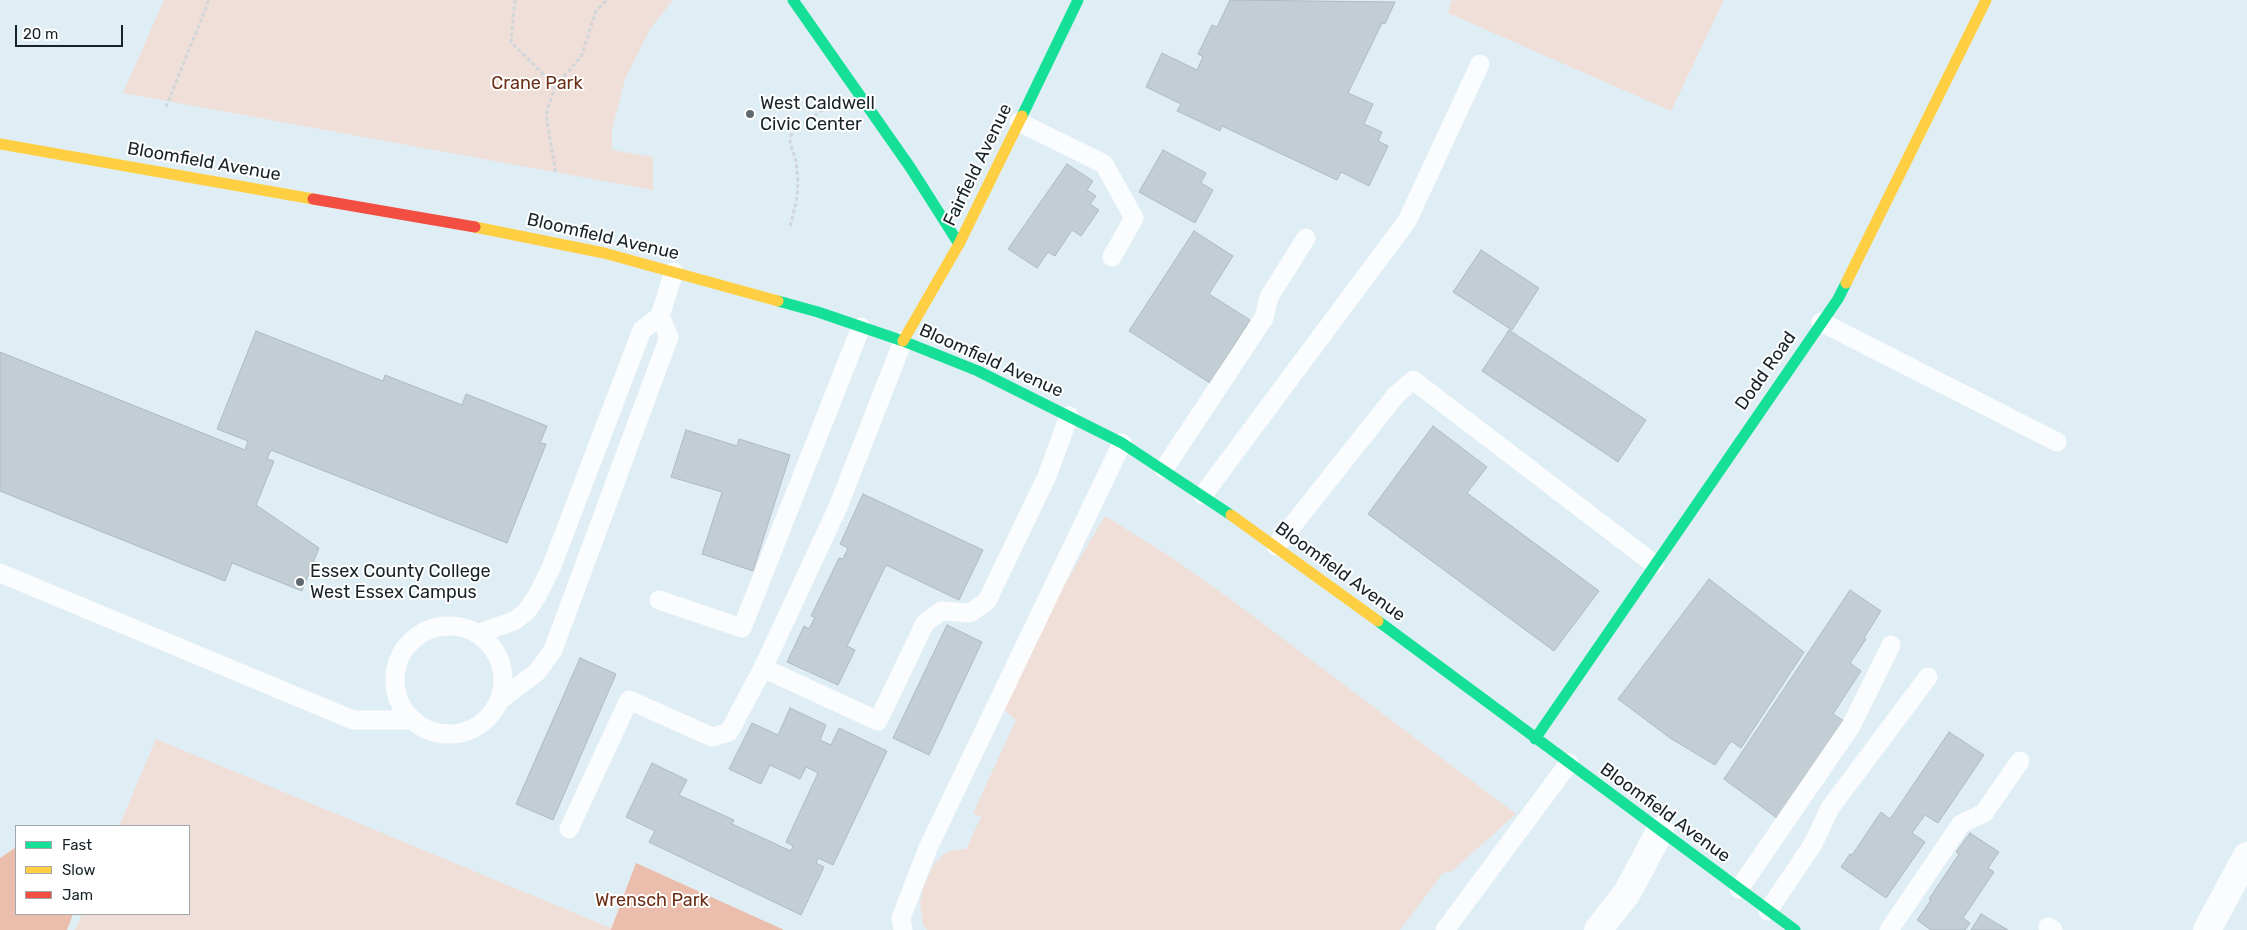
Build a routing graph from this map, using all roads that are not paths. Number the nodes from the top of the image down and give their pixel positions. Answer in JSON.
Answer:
{"nodes":[{"id":1,"x":793,"y":0,"type":"edge"},
{"id":2,"x":1078,"y":0,"type":"edge"},
{"id":3,"x":1986,"y":0,"type":"edge"},
{"id":4,"x":1480,"y":64,"type":"dead end"},
{"id":5,"x":1019,"y":122,"type":"junction"},
{"id":6,"x":0,"y":144,"type":"edge"},
{"id":7,"x":1306,"y":238,"type":"dead end"},
{"id":8,"x":958,"y":244,"type":"junction"},
{"id":9,"x":1112,"y":257,"type":"dead end"},
{"id":10,"x":674,"y":272,"type":"junction"},
{"id":11,"x":660,"y":316,"type":"junction"},
{"id":12,"x":1821,"y":322,"type":"junction"},
{"id":13,"x":861,"y":327,"type":"junction"},
{"id":14,"x":903,"y":341,"type":"junction"},
{"id":15,"x":1069,"y":416,"type":"junction"},
{"id":16,"x":2057,"y":442,"type":"dead end"},
{"id":17,"x":1122,"y":443,"type":"junction"},
{"id":18,"x":1164,"y":469,"type":"junction"},
{"id":19,"x":1203,"y":496,"type":"junction"},
{"id":20,"x":1276,"y":546,"type":"junction"},
{"id":21,"x":1654,"y":564,"type":"junction"},
{"id":22,"x":0,"y":574,"type":"edge"},
{"id":23,"x":659,"y":600,"type":"dead end"},
{"id":24,"x":477,"y":634,"type":"junction"},
{"id":25,"x":1890,"y":645,"type":"dead end"},
{"id":26,"x":764,"y":668,"type":"junction"},
{"id":27,"x":1928,"y":677,"type":"dead end"},
{"id":28,"x":500,"y":700,"type":"junction"},
{"id":29,"x":410,"y":720,"type":"junction"},
{"id":30,"x":1535,"y":739,"type":"junction"},
{"id":31,"x":2020,"y":761,"type":"dead end"},
{"id":32,"x":1569,"y":764,"type":"junction"},
{"id":33,"x":570,"y":829,"type":"dead end"},
{"id":34,"x":1660,"y":831,"type":"junction"},
{"id":35,"x":2247,"y":856,"type":"edge"},
{"id":36,"x":1739,"y":889,"type":"junction"},
{"id":37,"x":1768,"y":911,"type":"junction"},
{"id":38,"x":903,"y":930,"type":"edge"},
{"id":39,"x":1445,"y":930,"type":"edge"},
{"id":40,"x":1598,"y":930,"type":"edge"},
{"id":41,"x":1795,"y":930,"type":"edge"},
{"id":42,"x":1889,"y":930,"type":"edge"},
{"id":43,"x":2207,"y":930,"type":"edge"}],
"edges":[{"from":1,"to":8,"type":"main road"},
{"from":2,"to":5,"type":"main road","name":"Fairfield Avenue"},
{"from":3,"to":12,"type":"main road","name":"Dodd Road"},
{"from":4,"to":19,"type":"lane"},
{"from":5,"to":8,"type":"main road","name":"Fairfield Avenue"},
{"from":5,"to":9,"type":"lane"},
{"from":6,"to":10,"type":"main road","name":"Bloomfield Avenue"},
{"from":7,"to":18,"type":"lane"},
{"from":8,"to":14,"type":"main road","name":"Fairfield Avenue"},
{"from":10,"to":11,"type":"lane"},
{"from":10,"to":13,"type":"main road","name":"Bloomfield Avenue"},
{"from":11,"to":24,"type":"lane"},
{"from":11,"to":28,"type":"lane"},
{"from":12,"to":16,"type":"lane"},
{"from":12,"to":21,"type":"main road","name":"Dodd Road"},
{"from":13,"to":14,"type":"main road","name":"Bloomfield Avenue"},
{"from":13,"to":23,"type":"lane"},
{"from":14,"to":15,"type":"main road","name":"Bloomfield Avenue"},
{"from":14,"to":26,"type":"lane"},
{"from":15,"to":17,"type":"main road","name":"Bloomfield Avenue"},
{"from":15,"to":26,"type":"lane"},
{"from":17,"to":18,"type":"main road","name":"Bloomfield Avenue"},
{"from":17,"to":38,"type":"lane"},
{"from":18,"to":19,"type":"main road","name":"Bloomfield Avenue"},
{"from":19,"to":20,"type":"main road","name":"Bloomfield Avenue"},
{"from":20,"to":21,"type":"lane"},
{"from":20,"to":30,"type":"main road","name":"Bloomfield Avenue"},
{"from":21,"to":30,"type":"main road","name":"Dodd Road"},
{"from":22,"to":29,"type":"lane"},
{"from":24,"to":28,"type":"lane"},
{"from":24,"to":29,"type":"lane"},
{"from":25,"to":36,"type":"lane"},
{"from":26,"to":33,"type":"lane"},
{"from":27,"to":37,"type":"lane"},
{"from":28,"to":29,"type":"lane"},
{"from":30,"to":32,"type":"main road","name":"Bloomfield Avenue"},
{"from":31,"to":42,"type":"lane"},
{"from":32,"to":34,"type":"main road","name":"Bloomfield Avenue"},
{"from":32,"to":39,"type":"lane"},
{"from":34,"to":36,"type":"main road","name":"Bloomfield Avenue"},
{"from":34,"to":40,"type":"street"},
{"from":35,"to":43,"type":"street"},
{"from":36,"to":37,"type":"main road","name":"Bloomfield Avenue"},
{"from":37,"to":41,"type":"main road","name":"Bloomfield Avenue"}]}
